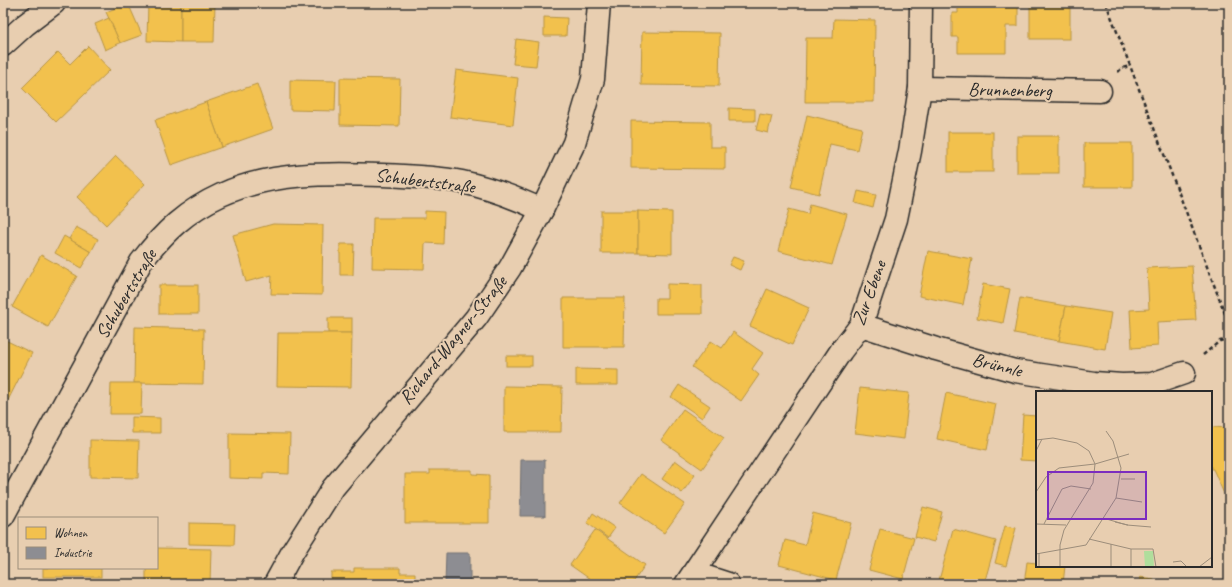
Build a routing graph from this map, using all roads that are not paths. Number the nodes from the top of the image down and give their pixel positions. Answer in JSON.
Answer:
{"nodes":[{"id":1,"x":54,"y":3,"type":"edge"},
{"id":2,"x":599,"y":3,"type":"edge"},
{"id":3,"x":921,"y":3,"type":"edge"},
{"id":4,"x":3,"y":45,"type":"edge"},
{"id":5,"x":920,"y":88,"type":"junction"},
{"id":6,"x":1100,"y":91,"type":"dead end"},
{"id":7,"x":542,"y":210,"type":"junction"},
{"id":8,"x":861,"y":325,"type":"junction"},
{"id":9,"x":1184,"y":373,"type":"road end"},
{"id":10,"x":3,"y":516,"type":"edge"},
{"id":11,"x":690,"y":579,"type":"edge"},
{"id":12,"x":275,"y":584,"type":"edge"},
{"id":13,"x":728,"y":584,"type":"edge"}],
"edges":[{"from":1,"to":4,"type":"street"},
{"from":2,"to":7,"type":"street","name":"Richard-Wagner-Straße"},
{"from":3,"to":5,"type":"street","name":"Zur Ebene"},
{"from":5,"to":6,"type":"street","name":"Brunnenberg"},
{"from":5,"to":8,"type":"street","name":"Zur Ebene"},
{"from":7,"to":10,"type":"street","name":"Schubertstraße"},
{"from":7,"to":12,"type":"street","name":"Richard-Wagner-Straße"},
{"from":8,"to":9,"type":"street","name":"Brünnle"},
{"from":8,"to":11,"type":"street","name":"Zur Ebene"},
{"from":11,"to":13,"type":"street"}]}
